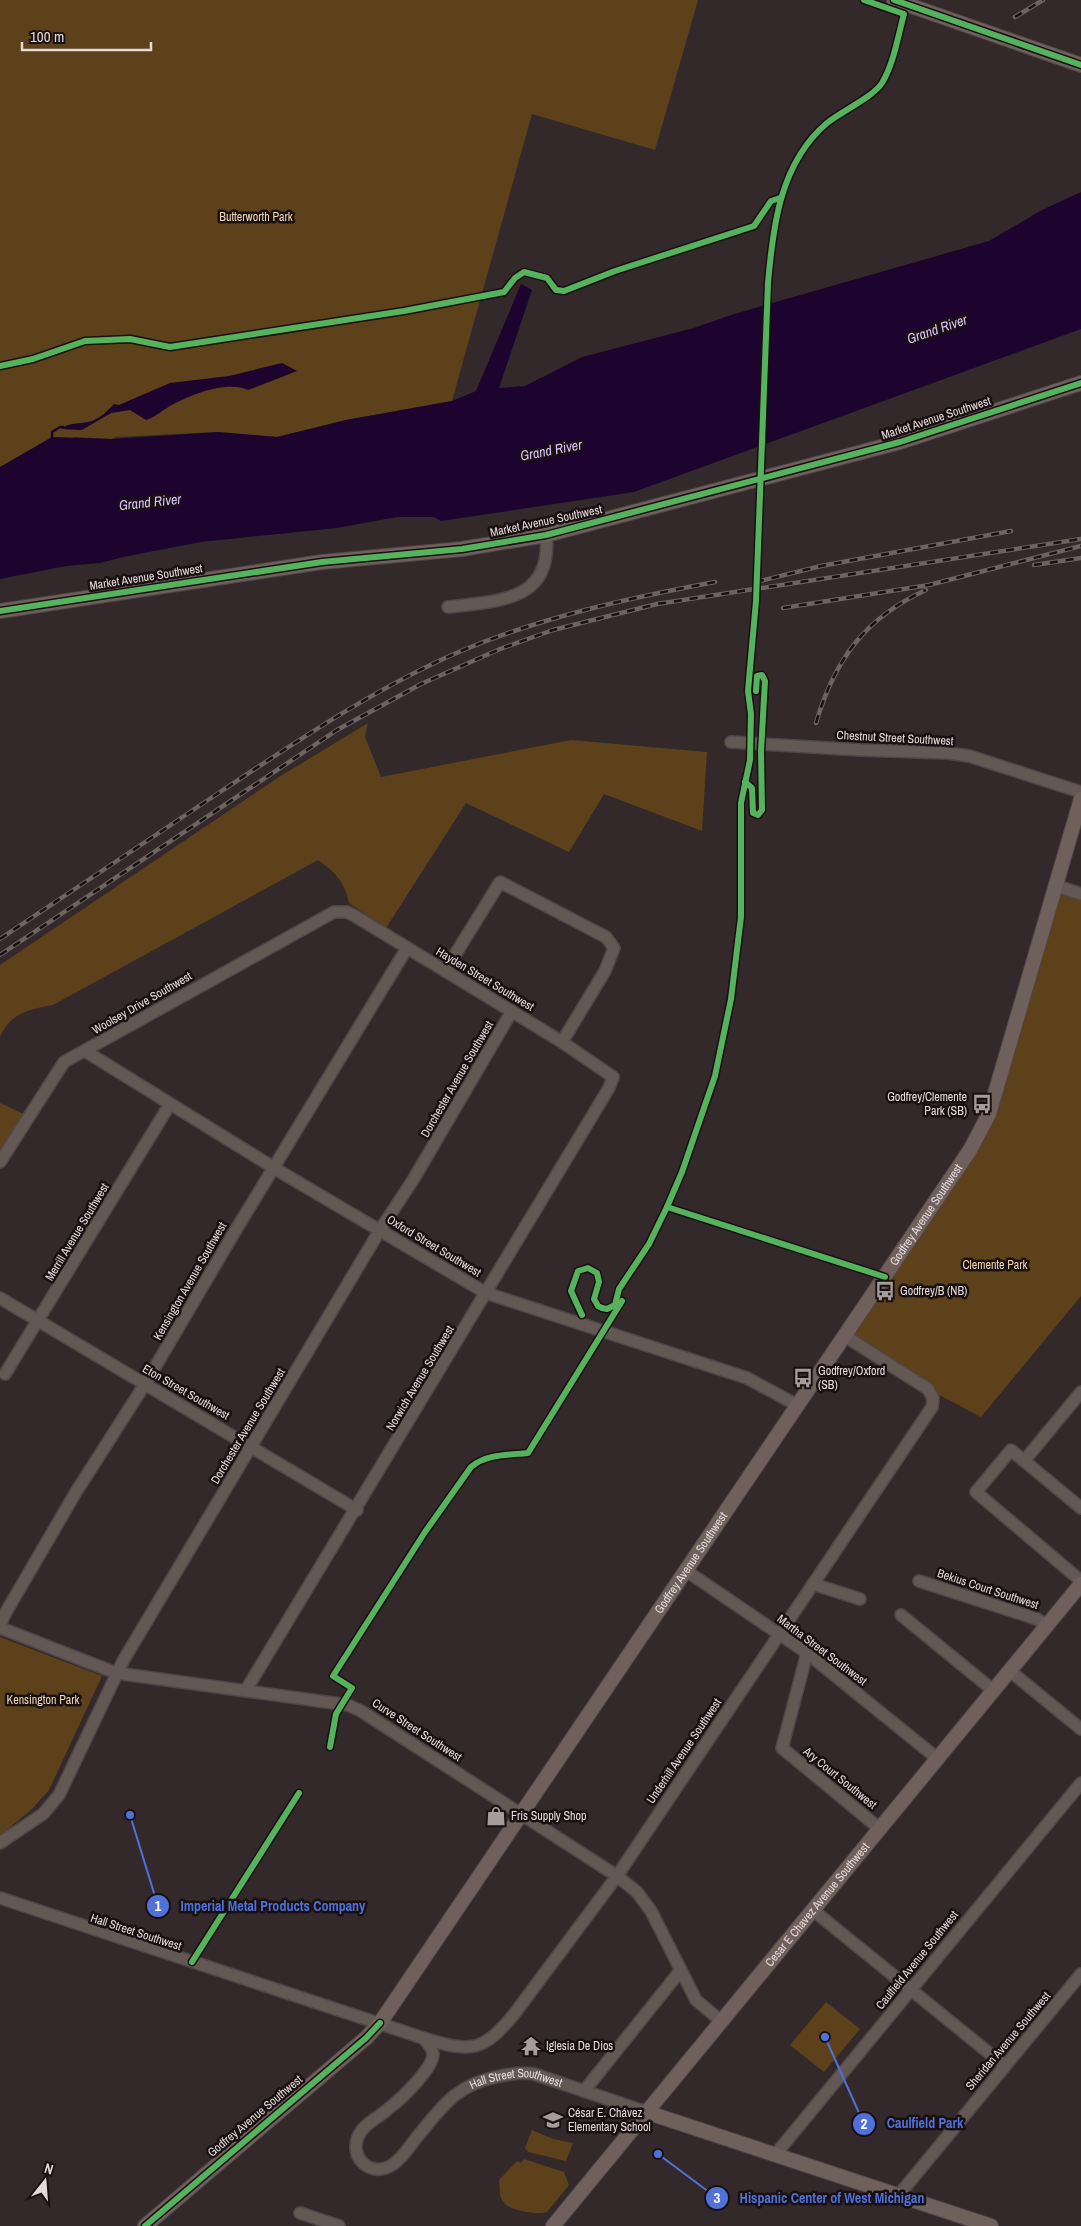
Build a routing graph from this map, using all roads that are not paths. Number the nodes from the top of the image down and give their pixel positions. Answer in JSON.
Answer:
{"nodes":[{"id":1,"x":894,"y":0,"type":"edge"},
{"id":2,"x":1081,"y":65,"type":"edge"},
{"id":3,"x":1081,"y":383,"type":"edge"},
{"id":4,"x":546,"y":535,"type":"junction"},
{"id":5,"x":448,"y":607,"type":"dead end"},
{"id":6,"x":0,"y":611,"type":"edge"},
{"id":7,"x":731,"y":742,"type":"dead end"},
{"id":8,"x":1081,"y":792,"type":"edge"},
{"id":9,"x":1081,"y":799,"type":"edge"},
{"id":10,"x":1057,"y":886,"type":"junction"},
{"id":11,"x":1081,"y":894,"type":"edge"},
{"id":12,"x":339,"y":912,"type":"joint"},
{"id":13,"x":407,"y":948,"type":"junction"},
{"id":14,"x":446,"y":971,"type":"junction"},
{"id":15,"x":512,"y":1011,"type":"junction"},
{"id":16,"x":562,"y":1042,"type":"junction"},
{"id":17,"x":85,"y":1051,"type":"junction"},
{"id":18,"x":613,"y":1077,"type":"joint"},
{"id":19,"x":170,"y":1104,"type":"junction"},
{"id":20,"x":0,"y":1162,"type":"edge"},
{"id":21,"x":274,"y":1169,"type":"junction"},
{"id":22,"x":380,"y":1230,"type":"junction"},
{"id":23,"x":486,"y":1293,"type":"junction"},
{"id":24,"x":0,"y":1298,"type":"edge"},
{"id":25,"x":39,"y":1322,"type":"junction"},
{"id":26,"x":845,"y":1336,"type":"junction"},
{"id":27,"x":6,"y":1374,"type":"dead end"},
{"id":28,"x":145,"y":1384,"type":"junction"},
{"id":29,"x":1081,"y":1392,"type":"edge"},
{"id":30,"x":797,"y":1405,"type":"junction"},
{"id":31,"x":251,"y":1447,"type":"junction"},
{"id":32,"x":1024,"y":1461,"type":"junction"},
{"id":33,"x":1081,"y":1508,"type":"edge"},
{"id":34,"x":357,"y":1510,"type":"junction"},
{"id":35,"x":685,"y":1570,"type":"junction"},
{"id":36,"x":919,"y":1581,"type":"dead end"},
{"id":37,"x":1081,"y":1582,"type":"edge"},
{"id":38,"x":813,"y":1584,"type":"junction"},
{"id":39,"x":860,"y":1599,"type":"dead end"},
{"id":40,"x":900,"y":1615,"type":"dead end"},
{"id":41,"x":1047,"y":1626,"type":"junction"},
{"id":42,"x":1,"y":1628,"type":"edge"},
{"id":43,"x":779,"y":1634,"type":"junction"},
{"id":44,"x":807,"y":1653,"type":"junction"},
{"id":45,"x":1010,"y":1671,"type":"junction"},
{"id":46,"x":116,"y":1673,"type":"junction"},
{"id":47,"x":246,"y":1690,"type":"junction"},
{"id":48,"x":994,"y":1691,"type":"junction"},
{"id":49,"x":1081,"y":1730,"type":"edge"},
{"id":50,"x":938,"y":1759,"type":"junction"},
{"id":51,"x":1081,"y":1783,"type":"edge"},
{"id":52,"x":521,"y":1814,"type":"junction"},
{"id":53,"x":880,"y":1829,"type":"junction"},
{"id":54,"x":0,"y":1844,"type":"edge"},
{"id":55,"x":617,"y":1876,"type":"junction"},
{"id":56,"x":0,"y":1898,"type":"edge"},
{"id":57,"x":814,"y":1911,"type":"junction"},
{"id":58,"x":681,"y":1970,"type":"junction"},
{"id":59,"x":1081,"y":1974,"type":"edge"},
{"id":60,"x":910,"y":1989,"type":"junction"},
{"id":61,"x":721,"y":2021,"type":"junction"},
{"id":62,"x":380,"y":2023,"type":"junction"},
{"id":63,"x":423,"y":2038,"type":"junction"},
{"id":64,"x":1005,"y":2066,"type":"junction"},
{"id":65,"x":584,"y":2091,"type":"junction"},
{"id":66,"x":646,"y":2112,"type":"junction"},
{"id":67,"x":775,"y":2156,"type":"junction"},
{"id":68,"x":898,"y":2196,"type":"junction"},
{"id":69,"x":300,"y":2213,"type":"dead end"},
{"id":70,"x":971,"y":2223,"type":"edge"},
{"id":71,"x":148,"y":2225,"type":"edge"},
{"id":72,"x":339,"y":2226,"type":"edge"},
{"id":73,"x":553,"y":2226,"type":"edge"},
{"id":74,"x":990,"y":2226,"type":"edge"}],
"edges":[{"from":1,"to":2,"type":"main road"},
{"from":3,"to":4,"type":"main road","name":"Market Avenue Southwest"},
{"from":4,"to":5,"type":"street"},
{"from":4,"to":6,"type":"main road","name":"Market Avenue Southwest"},
{"from":7,"to":8,"type":"street","name":"Chestnut Street Southwest"},
{"from":9,"to":10,"type":"main road","name":"Godfrey Avenue Southwest"},
{"from":10,"to":11,"type":"street"},
{"from":10,"to":26,"type":"main road","name":"Godfrey Avenue Southwest"},
{"from":12,"to":13,"type":"street","name":"Hayden Street Southwest"},
{"from":12,"to":17,"type":"street","name":"Woolsey Drive Southwest"},
{"from":13,"to":14,"type":"street","name":"Hayden Street Southwest"},
{"from":13,"to":21,"type":"street","name":"Kensington Avenue Southwest"},
{"from":14,"to":15,"type":"street","name":"Hayden Street Southwest"},
{"from":14,"to":16,"type":"street"},
{"from":15,"to":16,"type":"street","name":"Hayden Street Southwest"},
{"from":15,"to":22,"type":"street","name":"Dorchester Avenue Southwest"},
{"from":16,"to":18,"type":"street","name":"Hayden Street Southwest"},
{"from":17,"to":19,"type":"street","name":"Oxford Street Southwest"},
{"from":17,"to":20,"type":"street","name":"Woolsey Drive Southwest"},
{"from":18,"to":23,"type":"street","name":"Norwich Avenue Southwest"},
{"from":19,"to":21,"type":"street","name":"Oxford Street Southwest"},
{"from":19,"to":25,"type":"street","name":"Merrill Avenue Southwest"},
{"from":21,"to":22,"type":"street","name":"Oxford Street Southwest"},
{"from":21,"to":28,"type":"street","name":"Kensington Avenue Southwest"},
{"from":22,"to":23,"type":"street","name":"Oxford Street Southwest"},
{"from":22,"to":31,"type":"street","name":"Dorchester Avenue Southwest"},
{"from":23,"to":30,"type":"street","name":"Oxford Street Southwest"},
{"from":23,"to":34,"type":"street","name":"Norwich Avenue Southwest"},
{"from":24,"to":25,"type":"street","name":"Eton Street Southwest"},
{"from":25,"to":27,"type":"street","name":"Merrill Avenue Southwest"},
{"from":25,"to":28,"type":"street","name":"Eton Street Southwest"},
{"from":26,"to":30,"type":"main road","name":"Godfrey Avenue Southwest"},
{"from":26,"to":38,"type":"street","name":"Underhill Avenue Southwest"},
{"from":28,"to":31,"type":"street","name":"Eton Street Southwest"},
{"from":28,"to":42,"type":"street","name":"Kensington Avenue Southwest"},
{"from":29,"to":32,"type":"street"},
{"from":30,"to":35,"type":"main road","name":"Godfrey Avenue Southwest"},
{"from":31,"to":34,"type":"street","name":"Eton Street Southwest"},
{"from":31,"to":46,"type":"street","name":"Dorchester Avenue Southwest"},
{"from":32,"to":33,"type":"street"},
{"from":32,"to":37,"type":"street"},
{"from":34,"to":47,"type":"street","name":"Norwich Avenue Southwest"},
{"from":35,"to":43,"type":"street","name":"Martha Street Southwest"},
{"from":35,"to":52,"type":"main road","name":"Godfrey Avenue Southwest"},
{"from":36,"to":41,"type":"street","name":"Bekius Court Southwest"},
{"from":37,"to":41,"type":"main road","name":"Cesar E Chavez Avenue Southwest"},
{"from":38,"to":39,"type":"street"},
{"from":38,"to":43,"type":"street","name":"Underhill Avenue Southwest"},
{"from":40,"to":48,"type":"street"},
{"from":41,"to":45,"type":"main road","name":"Cesar E Chavez Avenue Southwest"},
{"from":42,"to":46,"type":"street","name":"Curve Street Southwest"},
{"from":43,"to":44,"type":"street","name":"Martha Street Southwest"},
{"from":43,"to":55,"type":"street","name":"Underhill Avenue Southwest"},
{"from":44,"to":50,"type":"street","name":"Martha Street Southwest"},
{"from":44,"to":53,"type":"street","name":"Ary Court Southwest"},
{"from":45,"to":48,"type":"main road","name":"Cesar E Chavez Avenue Southwest"},
{"from":45,"to":49,"type":"street"},
{"from":46,"to":47,"type":"street","name":"Curve Street Southwest"},
{"from":46,"to":54,"type":"street","name":"Dorchester Avenue Southwest"},
{"from":47,"to":52,"type":"street","name":"Curve Street Southwest"},
{"from":48,"to":50,"type":"main road","name":"Cesar E Chavez Avenue Southwest"},
{"from":50,"to":53,"type":"main road","name":"Cesar E Chavez Avenue Southwest"},
{"from":51,"to":60,"type":"street","name":"Caulfield Avenue Southwest"},
{"from":52,"to":55,"type":"street","name":"Curve Street Southwest"},
{"from":52,"to":62,"type":"main road","name":"Godfrey Avenue Southwest"},
{"from":53,"to":57,"type":"main road","name":"Cesar E Chavez Avenue Southwest"},
{"from":55,"to":58,"type":"street","name":"Curve Street Southwest"},
{"from":55,"to":63,"type":"street","name":"Underhill Avenue Southwest"},
{"from":56,"to":62,"type":"street","name":"Hall Street Southwest"},
{"from":57,"to":60,"type":"street"},
{"from":57,"to":61,"type":"main road","name":"Cesar E Chavez Avenue Southwest"},
{"from":58,"to":61,"type":"street","name":"Curve Street Southwest"},
{"from":58,"to":65,"type":"street"},
{"from":59,"to":64,"type":"street","name":"Sheridan Avenue Southwest"},
{"from":60,"to":64,"type":"street"},
{"from":60,"to":67,"type":"street","name":"Caulfield Avenue Southwest"},
{"from":61,"to":66,"type":"main road","name":"Cesar E Chavez Avenue Southwest"},
{"from":62,"to":63,"type":"street","name":"Hall Street Southwest"},
{"from":62,"to":71,"type":"main road","name":"Godfrey Avenue Southwest"},
{"from":63,"to":65,"type":"street","name":"Hall Street Southwest"},
{"from":64,"to":68,"type":"street","name":"Sheridan Avenue Southwest"},
{"from":65,"to":66,"type":"street","name":"Hall Street Southwest"},
{"from":66,"to":67,"type":"main road","name":"Hall Street Southwest"},
{"from":66,"to":73,"type":"main road","name":"Cesar E Chavez Avenue Southwest"},
{"from":67,"to":68,"type":"main road","name":"Hall Street Southwest"},
{"from":68,"to":70,"type":"main road","name":"Hall Street Southwest"},
{"from":69,"to":72,"type":"street"},
{"from":70,"to":74,"type":"main road","name":"Hall Street Southwest"}]}
